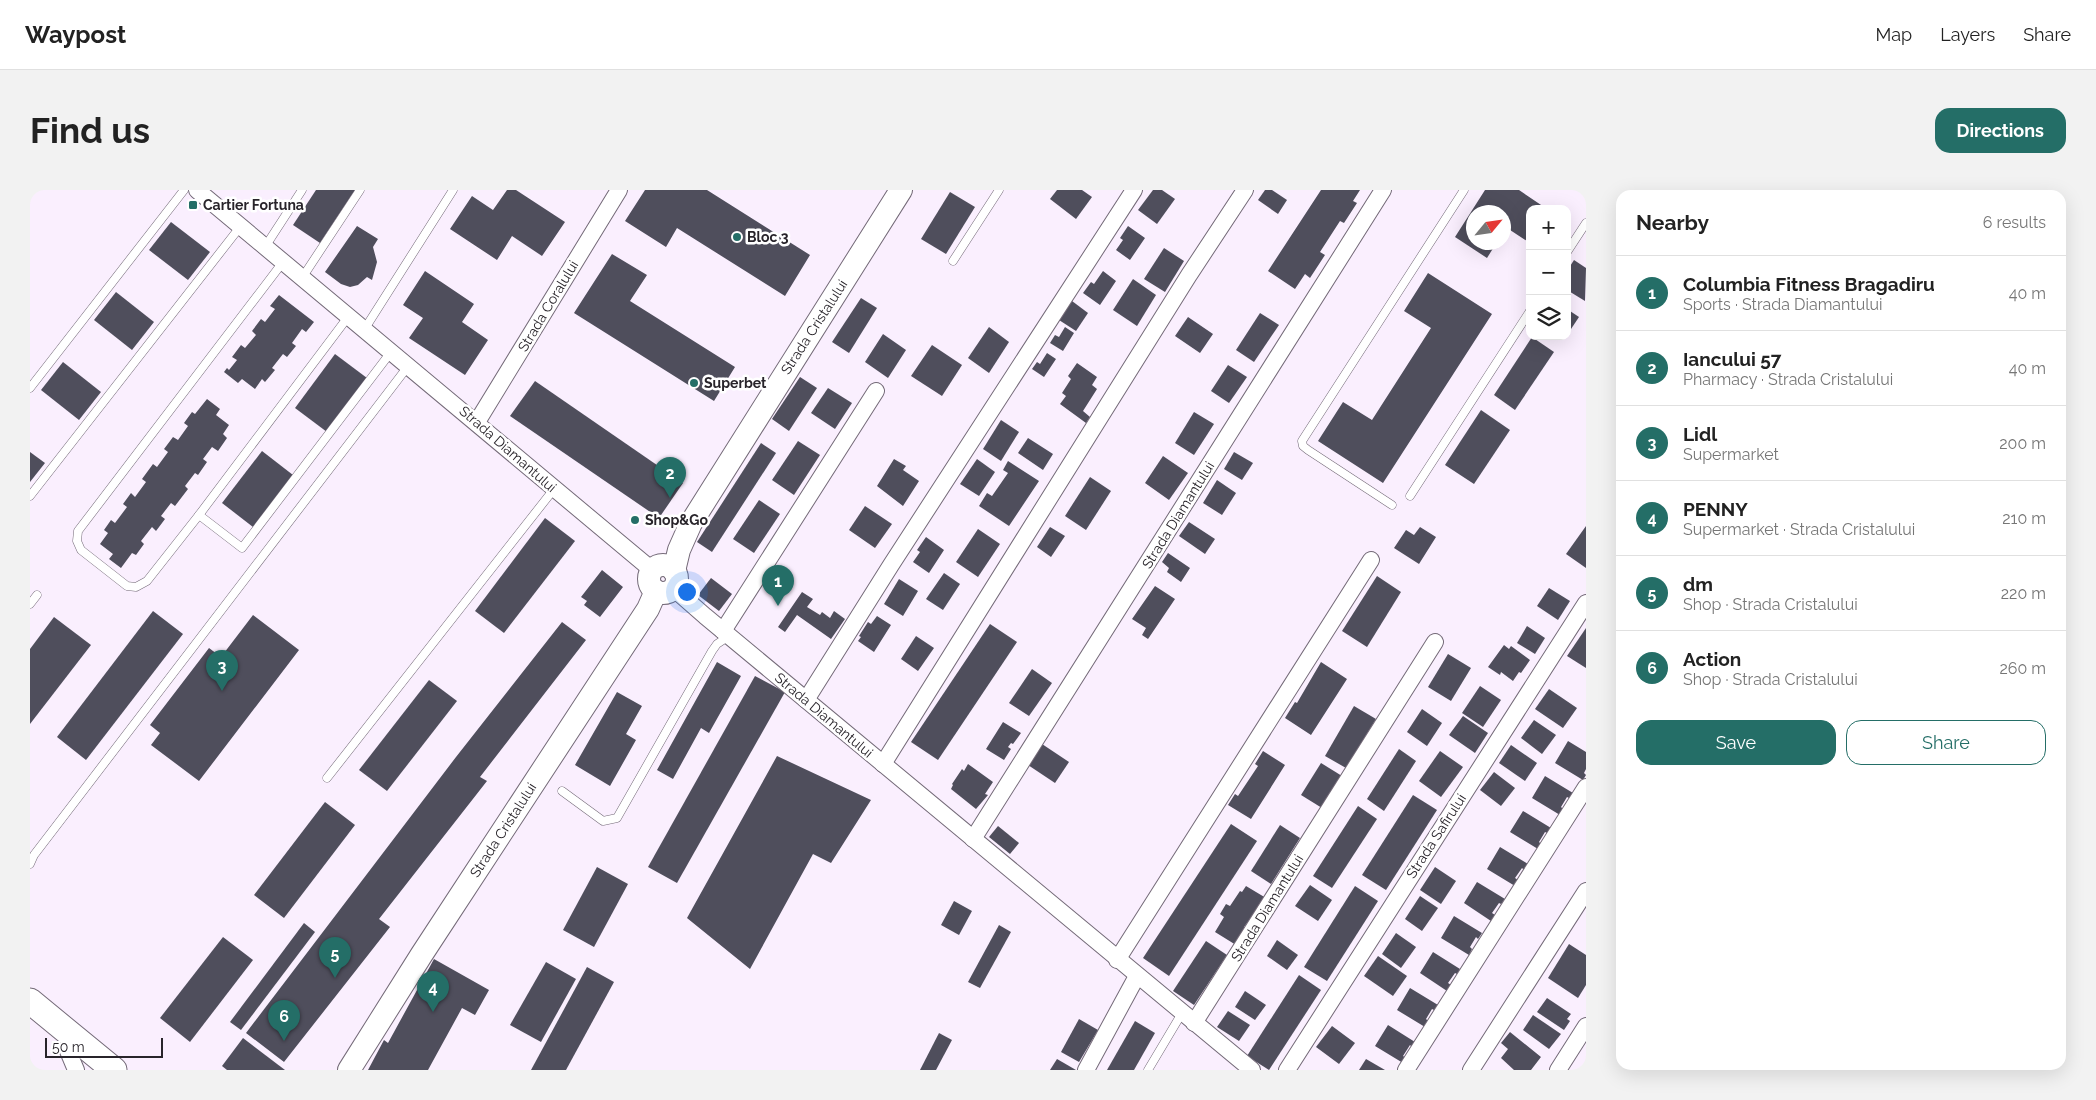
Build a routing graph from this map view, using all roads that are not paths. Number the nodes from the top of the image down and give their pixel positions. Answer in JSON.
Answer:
{"nodes":[{"id":1,"x":184,"y":190,"type":"edge"},
{"id":2,"x":197,"y":190,"type":"edge"},
{"id":3,"x":302,"y":190,"type":"edge"},
{"id":4,"x":360,"y":190,"type":"edge"},
{"id":5,"x":452,"y":190,"type":"edge"},
{"id":6,"x":619,"y":190,"type":"edge"},
{"id":7,"x":891,"y":190,"type":"edge"},
{"id":8,"x":901,"y":190,"type":"edge"},
{"id":9,"x":999,"y":190,"type":"edge"},
{"id":10,"x":1134,"y":190,"type":"edge"},
{"id":11,"x":1245,"y":190,"type":"edge"},
{"id":12,"x":1383,"y":190,"type":"edge"},
{"id":13,"x":1464,"y":190,"type":"edge"},
{"id":14,"x":1586,"y":223,"type":"edge"},
{"id":15,"x":240,"y":227,"type":"junction"},
{"id":16,"x":265,"y":247,"type":"junction"},
{"id":17,"x":1568,"y":250,"type":"edge"},
{"id":18,"x":953,"y":261,"type":"dead end"},
{"id":19,"x":283,"y":262,"type":"junction"},
{"id":20,"x":302,"y":278,"type":"junction"},
{"id":21,"x":1526,"y":317,"type":"edge"},
{"id":22,"x":348,"y":318,"type":"junction"},
{"id":23,"x":364,"y":330,"type":"junction"},
{"id":24,"x":391,"y":352,"type":"junction"},
{"id":25,"x":788,"y":359,"type":"junction"},
{"id":26,"x":409,"y":365,"type":"junction"},
{"id":27,"x":30,"y":388,"type":"edge"},
{"id":28,"x":876,"y":391,"type":"dead end"},
{"id":29,"x":477,"y":422,"type":"junction"},
{"id":30,"x":554,"y":489,"type":"junction"},
{"id":31,"x":30,"y":496,"type":"edge"},
{"id":32,"x":1410,"y":496,"type":"dead end"},
{"id":33,"x":1392,"y":505,"type":"dead end"},
{"id":34,"x":199,"y":515,"type":"junction"},
{"id":35,"x":1371,"y":560,"type":"dead end"},
{"id":36,"x":663,"y":577,"type":"junction"},
{"id":37,"x":37,"y":595,"type":"dead end"},
{"id":38,"x":1586,"y":603,"type":"edge"},
{"id":39,"x":30,"y":604,"type":"edge"},
{"id":40,"x":726,"y":634,"type":"junction"},
{"id":41,"x":1435,"y":642,"type":"dead end"},
{"id":42,"x":806,"y":700,"type":"junction"},
{"id":43,"x":883,"y":764,"type":"junction"},
{"id":44,"x":327,"y":778,"type":"dead end"},
{"id":45,"x":1586,"y":787,"type":"edge"},
{"id":46,"x":562,"y":791,"type":"dead end"},
{"id":47,"x":973,"y":839,"type":"junction"},
{"id":48,"x":30,"y":864,"type":"edge"},
{"id":49,"x":1586,"y":891,"type":"edge"},
{"id":50,"x":1117,"y":960,"type":"junction"},
{"id":51,"x":1137,"y":976,"type":"junction"},
{"id":52,"x":30,"y":1001,"type":"edge"},
{"id":53,"x":1188,"y":1018,"type":"junction"},
{"id":54,"x":30,"y":1019,"type":"edge"},
{"id":55,"x":1586,"y":1026,"type":"edge"},
{"id":56,"x":72,"y":1060,"type":"edge"},
{"id":57,"x":91,"y":1070,"type":"edge"},
{"id":58,"x":114,"y":1070,"type":"edge"},
{"id":59,"x":349,"y":1070,"type":"edge"},
{"id":60,"x":1086,"y":1070,"type":"edge"},
{"id":61,"x":1148,"y":1070,"type":"edge"},
{"id":62,"x":1252,"y":1070,"type":"edge"},
{"id":63,"x":1287,"y":1070,"type":"edge"},
{"id":64,"x":1406,"y":1070,"type":"edge"},
{"id":65,"x":1471,"y":1070,"type":"edge"},
{"id":66,"x":1558,"y":1070,"type":"edge"}],
"edges":[{"from":1,"to":27,"type":"lane"},
{"from":2,"to":15,"type":"street","name":"Strada Diamantului"},
{"from":3,"to":16,"type":"lane"},
{"from":4,"to":20,"type":"lane"},
{"from":5,"to":23,"type":"lane"},
{"from":6,"to":29,"type":"street","name":"Strada Coralului"},
{"from":7,"to":25,"type":"street","name":"Strada Cristalului"},
{"from":8,"to":25,"type":"street","name":"Strada Cristalului"},
{"from":9,"to":18,"type":"lane"},
{"from":10,"to":42,"type":"street"},
{"from":11,"to":43,"type":"street","name":"Strada Diamantului"},
{"from":12,"to":47,"type":"street","name":"Strada Diamantului"},
{"from":13,"to":33,"type":"lane"},
{"from":14,"to":17,"type":"lane"},
{"from":15,"to":16,"type":"street","name":"Strada Diamantului"},
{"from":15,"to":31,"type":"lane"},
{"from":16,"to":19,"type":"street","name":"Strada Diamantului"},
{"from":19,"to":20,"type":"street","name":"Strada Diamantului"},
{"from":19,"to":34,"type":"lane"},
{"from":20,"to":22,"type":"street","name":"Strada Diamantului"},
{"from":21,"to":32,"type":"lane"},
{"from":22,"to":23,"type":"street","name":"Strada Diamantului"},
{"from":22,"to":34,"type":"lane"},
{"from":23,"to":24,"type":"street","name":"Strada Diamantului"},
{"from":24,"to":26,"type":"street","name":"Strada Diamantului"},
{"from":24,"to":34,"type":"lane"},
{"from":25,"to":36,"type":"street","name":"Strada Cristalului"},
{"from":26,"to":29,"type":"street","name":"Strada Diamantului"},
{"from":26,"to":48,"type":"lane"},
{"from":28,"to":40,"type":"street"},
{"from":29,"to":30,"type":"street","name":"Strada Diamantului"},
{"from":30,"to":36,"type":"street","name":"Strada Diamantului"},
{"from":30,"to":44,"type":"lane"},
{"from":35,"to":50,"type":"street"},
{"from":36,"to":40,"type":"street","name":"Strada Diamantului"},
{"from":36,"to":59,"type":"street","name":"Strada Cristalului"},
{"from":37,"to":39,"type":"lane"},
{"from":38,"to":63,"type":"street","name":"Strada Safirului"},
{"from":40,"to":42,"type":"street","name":"Strada Diamantului"},
{"from":40,"to":46,"type":"lane"},
{"from":41,"to":53,"type":"street","name":"Strada Diamantului"},
{"from":42,"to":43,"type":"street","name":"Strada Diamantului"},
{"from":43,"to":47,"type":"street","name":"Strada Diamantului"},
{"from":45,"to":64,"type":"street"},
{"from":47,"to":50,"type":"street","name":"Strada Diamantului"},
{"from":49,"to":65,"type":"street"},
{"from":50,"to":51,"type":"street","name":"Strada Diamantului"},
{"from":51,"to":53,"type":"street","name":"Strada Diamantului"},
{"from":51,"to":60,"type":"street"},
{"from":52,"to":58,"type":"main road"},
{"from":53,"to":61,"type":"lane"},
{"from":53,"to":62,"type":"street","name":"Strada Diamantului"},
{"from":54,"to":56,"type":"main road"},
{"from":55,"to":66,"type":"street"},
{"from":56,"to":57,"type":"main road"}]}
